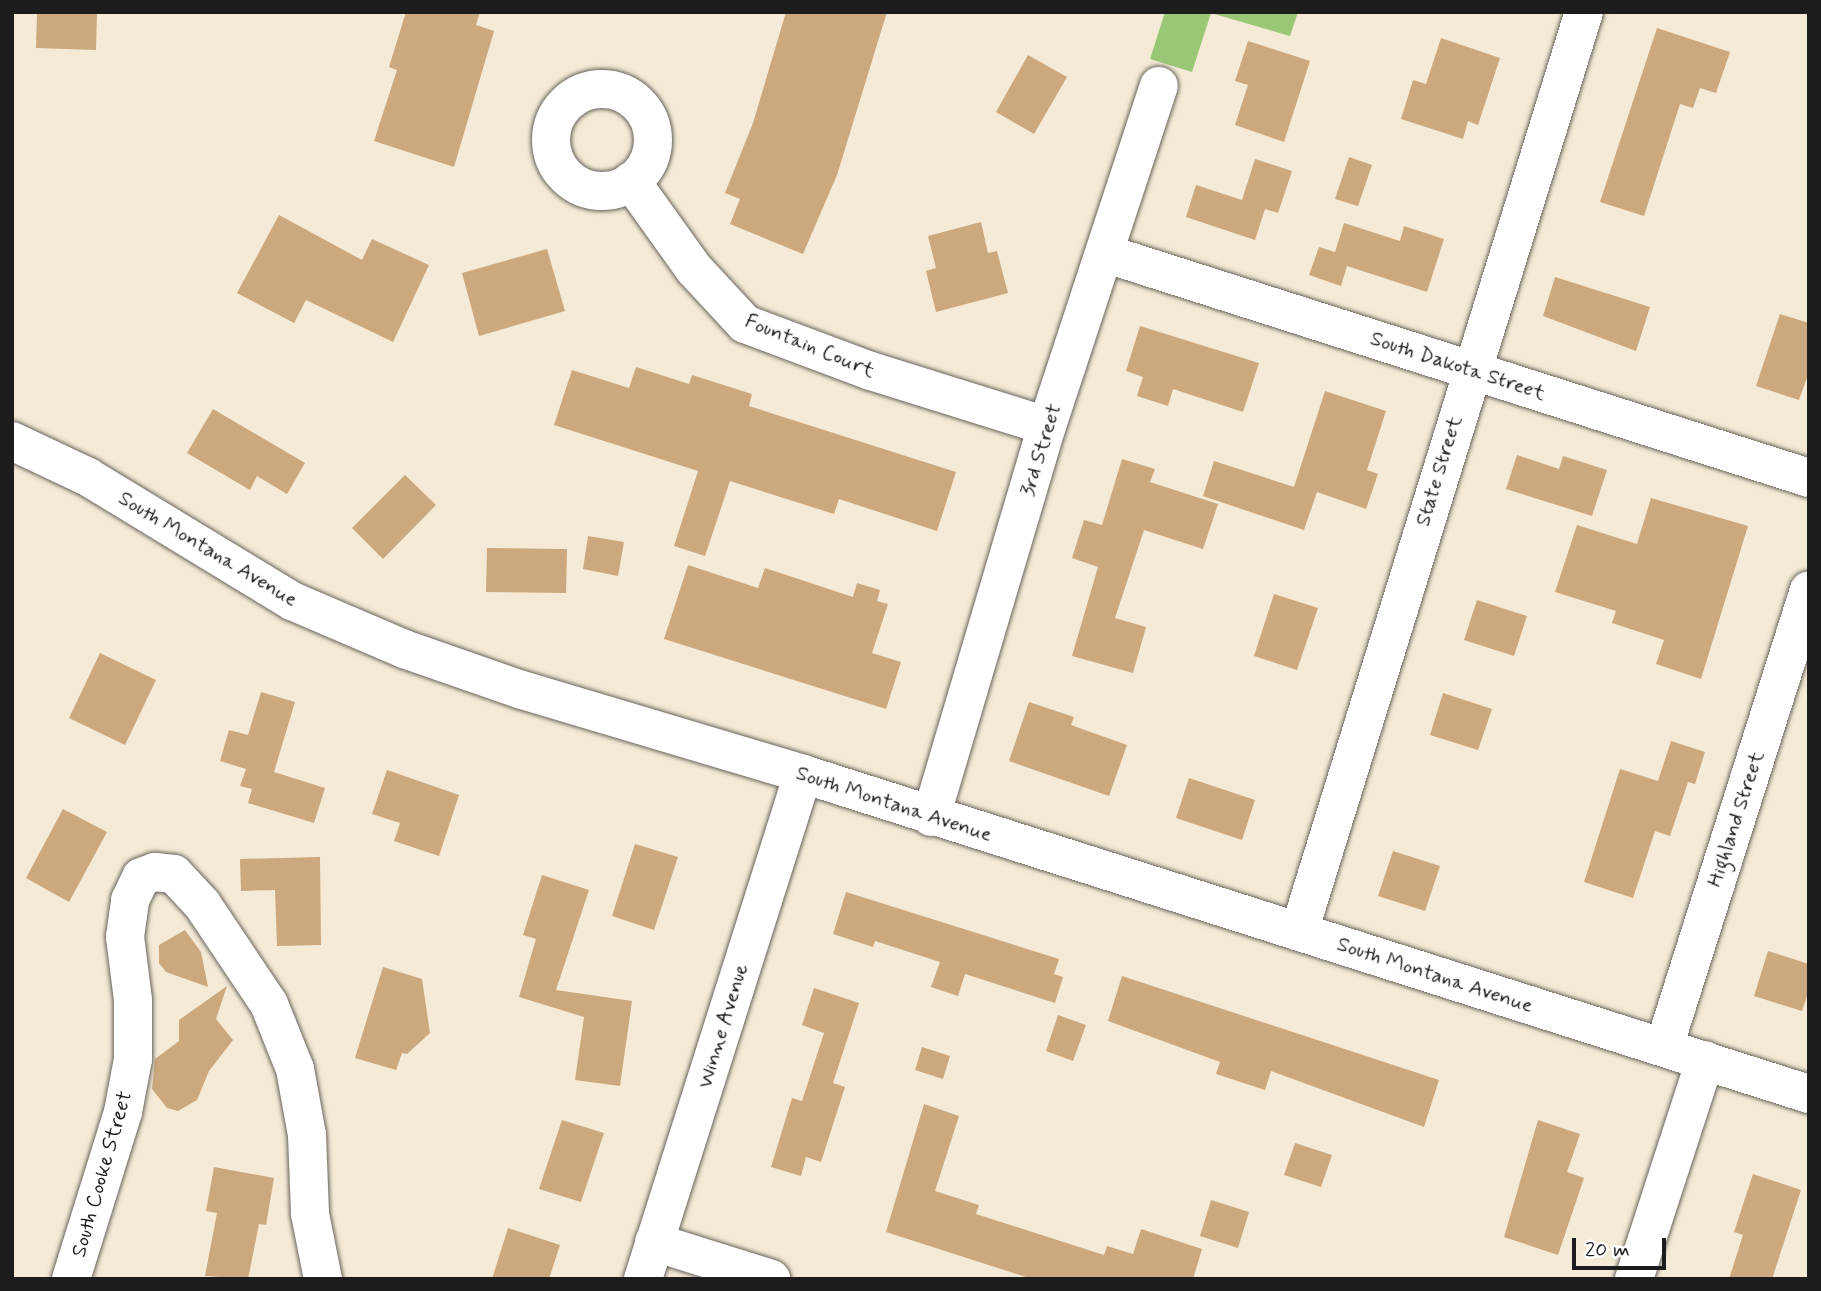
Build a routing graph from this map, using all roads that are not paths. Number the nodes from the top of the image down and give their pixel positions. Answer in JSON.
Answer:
{"nodes":[{"id":1,"x":1584,"y":12,"type":"edge"},
{"id":2,"x":1159,"y":86,"type":"dead end"},
{"id":3,"x":631,"y":181,"type":"dead end"},
{"id":4,"x":1107,"y":254,"type":"junction"},
{"id":5,"x":1469,"y":370,"type":"junction"},
{"id":6,"x":1048,"y":426,"type":"junction"},
{"id":7,"x":12,"y":441,"type":"edge"},
{"id":8,"x":1809,"y":478,"type":"edge"},
{"id":9,"x":1809,"y":590,"type":"edge"},
{"id":10,"x":803,"y":774,"type":"junction"},
{"id":11,"x":932,"y":817,"type":"junction"},
{"id":12,"x":1299,"y":932,"type":"junction"},
{"id":13,"x":1664,"y":1047,"type":"junction"},
{"id":14,"x":1705,"y":1060,"type":"junction"},
{"id":15,"x":1809,"y":1094,"type":"edge"},
{"id":16,"x":654,"y":1242,"type":"junction"},
{"id":17,"x":71,"y":1279,"type":"edge"},
{"id":18,"x":323,"y":1279,"type":"edge"},
{"id":19,"x":643,"y":1279,"type":"edge"},
{"id":20,"x":771,"y":1279,"type":"edge"},
{"id":21,"x":1634,"y":1279,"type":"edge"}],
"edges":[{"from":1,"to":5,"type":"street","name":"State Street"},
{"from":2,"to":4,"type":"street","name":"3rd Street"},
{"from":3,"to":6,"type":"street","name":"Fountain Court"},
{"from":4,"to":5,"type":"street","name":"South Dakota Street"},
{"from":4,"to":6,"type":"street","name":"3rd Street"},
{"from":5,"to":8,"type":"street","name":"South Dakota Street"},
{"from":5,"to":12,"type":"street","name":"State Street"},
{"from":6,"to":11,"type":"street","name":"3rd Street"},
{"from":7,"to":10,"type":"street","name":"South Montana Avenue"},
{"from":9,"to":13,"type":"street","name":"Highland Street"},
{"from":10,"to":11,"type":"street","name":"South Montana Avenue"},
{"from":10,"to":16,"type":"street","name":"Winne Avenue"},
{"from":11,"to":12,"type":"street","name":"South Montana Avenue"},
{"from":12,"to":13,"type":"street","name":"South Montana Avenue"},
{"from":13,"to":14,"type":"street","name":"South Montana Avenue"},
{"from":14,"to":15,"type":"street","name":"South Montana Avenue"},
{"from":14,"to":21,"type":"street"},
{"from":16,"to":19,"type":"street","name":"Winne Avenue"},
{"from":16,"to":20,"type":"street"},
{"from":17,"to":18,"type":"street","name":"South Cooke Street"}]}
